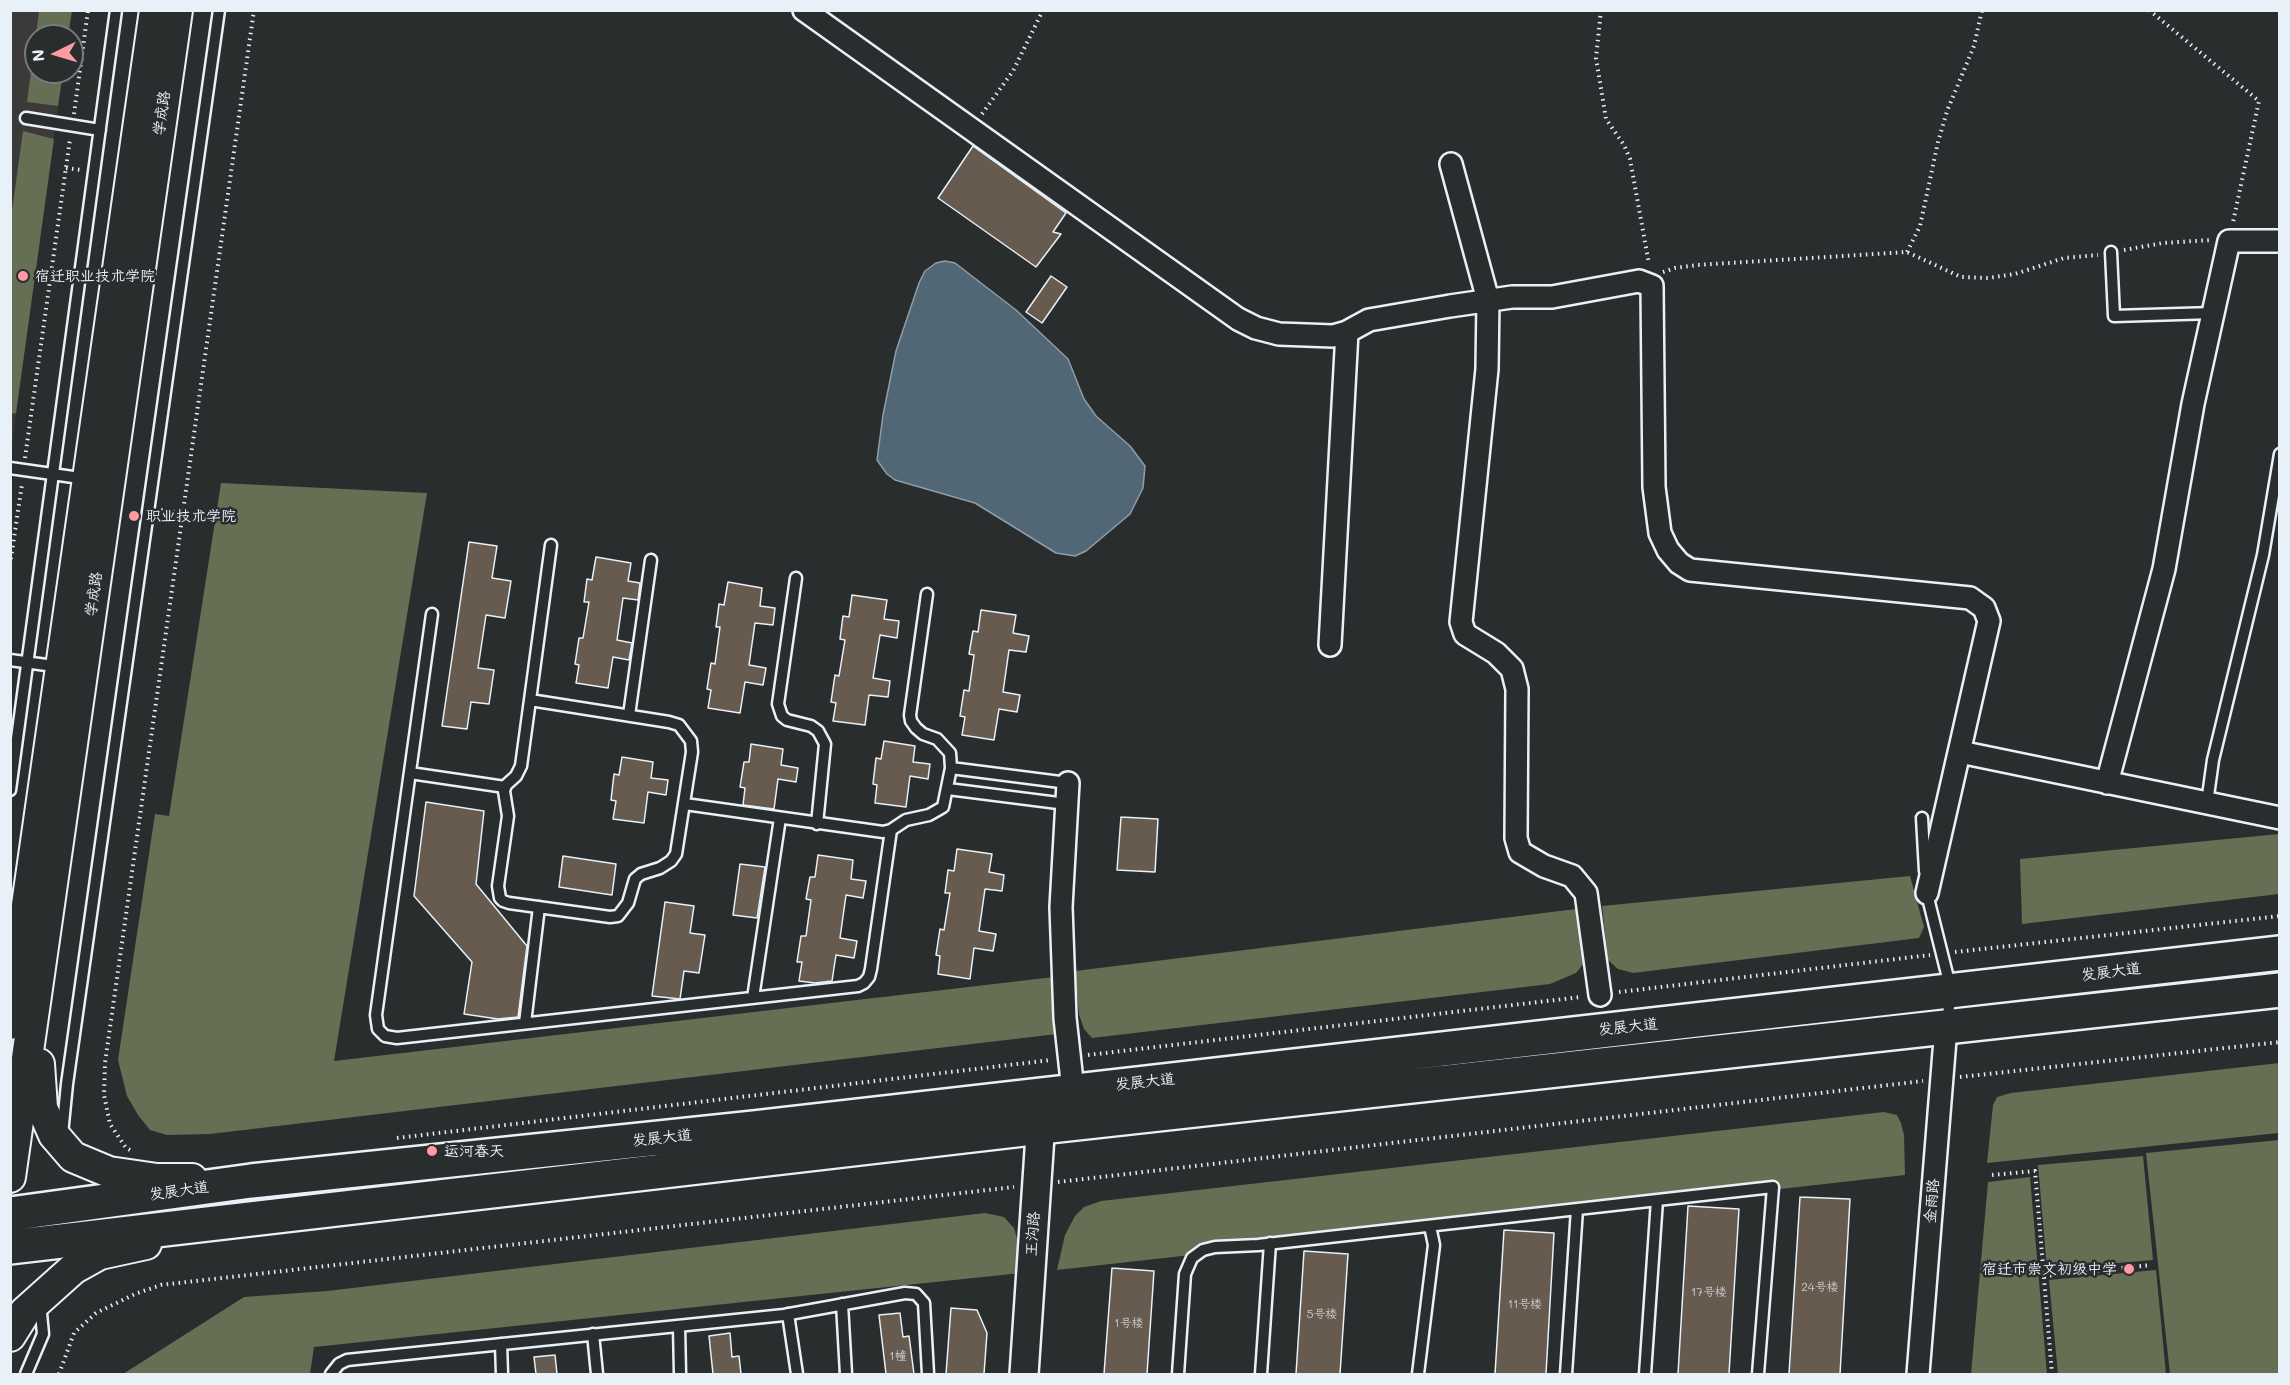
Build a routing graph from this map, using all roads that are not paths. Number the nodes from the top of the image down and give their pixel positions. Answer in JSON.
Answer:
{"nodes":[{"id":1,"x":116,"y":10,"type":"edge"},
{"id":2,"x":155,"y":10,"type":"edge"},
{"id":3,"x":177,"y":10,"type":"edge"},
{"id":4,"x":219,"y":10,"type":"edge"},
{"id":5,"x":804,"y":10,"type":"edge"},
{"id":6,"x":26,"y":118,"type":"dead end"},
{"id":7,"x":100,"y":130,"type":"junction"},
{"id":8,"x":1450,"y":164,"type":"dead end"},
{"id":9,"x":2280,"y":241,"type":"edge"},
{"id":10,"x":2111,"y":252,"type":"road end"},
{"id":11,"x":1488,"y":300,"type":"junction"},
{"id":12,"x":2213,"y":314,"type":"junction"},
{"id":13,"x":1347,"y":332,"type":"junction"},
{"id":14,"x":2280,"y":454,"type":"edge"},
{"id":15,"x":10,"y":468,"type":"edge"},
{"id":16,"x":53,"y":475,"type":"junction"},
{"id":17,"x":2278,"y":475,"type":"edge"},
{"id":18,"x":87,"y":479,"type":"junction"},
{"id":19,"x":551,"y":545,"type":"dead end"},
{"id":20,"x":651,"y":560,"type":"dead end"},
{"id":21,"x":796,"y":578,"type":"dead end"},
{"id":22,"x":927,"y":594,"type":"dead end"},
{"id":23,"x":432,"y":614,"type":"dead end"},
{"id":24,"x":1330,"y":645,"type":"dead end"},
{"id":25,"x":10,"y":660,"type":"edge"},
{"id":26,"x":28,"y":662,"type":"junction"},
{"id":27,"x":62,"y":667,"type":"junction"},
{"id":28,"x":530,"y":700,"type":"junction"},
{"id":29,"x":629,"y":715,"type":"junction"},
{"id":30,"x":1959,"y":752,"type":"junction"},
{"id":31,"x":951,"y":768,"type":"junction"},
{"id":32,"x":410,"y":773,"type":"junction"},
{"id":33,"x":2107,"y":783,"type":"junction"},
{"id":34,"x":505,"y":787,"type":"junction"},
{"id":35,"x":948,"y":789,"type":"junction"},
{"id":36,"x":10,"y":790,"type":"edge"},
{"id":37,"x":1067,"y":794,"type":"junction"},
{"id":38,"x":2207,"y":803,"type":"junction"},
{"id":39,"x":685,"y":804,"type":"junction"},
{"id":40,"x":780,"y":818,"type":"junction"},
{"id":41,"x":1922,"y":818,"type":"dead end"},
{"id":42,"x":2280,"y":818,"type":"edge"},
{"id":43,"x":817,"y":824,"type":"junction"},
{"id":44,"x":891,"y":830,"type":"junction"},
{"id":45,"x":1927,"y":893,"type":"junction"},
{"id":46,"x":539,"y":907,"type":"junction"},
{"id":47,"x":2280,"y":953,"type":"edge"},
{"id":48,"x":1951,"y":990,"type":"junction"},
{"id":49,"x":2280,"y":990,"type":"edge"},
{"id":50,"x":1600,"y":995,"type":"road end"},
{"id":51,"x":753,"y":998,"type":"junction"},
{"id":52,"x":17,"y":1012,"type":"edge"},
{"id":53,"x":525,"y":1023,"type":"junction"},
{"id":54,"x":1946,"y":1027,"type":"junction"},
{"id":55,"x":1058,"y":1092,"type":"junction"},
{"id":56,"x":1041,"y":1127,"type":"junction"},
{"id":57,"x":61,"y":1143,"type":"junction"},
{"id":58,"x":10,"y":1177,"type":"edge"},
{"id":59,"x":273,"y":1179,"type":"junction"},
{"id":60,"x":1657,"y":1200,"type":"junction"},
{"id":61,"x":1577,"y":1209,"type":"junction"},
{"id":62,"x":10,"y":1214,"type":"edge"},
{"id":63,"x":276,"y":1217,"type":"junction"},
{"id":64,"x":1430,"y":1226,"type":"junction"},
{"id":65,"x":1270,"y":1243,"type":"junction"},
{"id":66,"x":10,"y":1247,"type":"edge"},
{"id":67,"x":40,"y":1297,"type":"junction"},
{"id":68,"x":842,"y":1305,"type":"junction"},
{"id":69,"x":788,"y":1314,"type":"junction"},
{"id":70,"x":679,"y":1326,"type":"junction"},
{"id":71,"x":593,"y":1334,"type":"junction"},
{"id":72,"x":10,"y":1336,"type":"edge"},
{"id":73,"x":501,"y":1344,"type":"junction"},
{"id":74,"x":26,"y":1374,"type":"edge"},
{"id":75,"x":331,"y":1374,"type":"edge"},
{"id":76,"x":502,"y":1374,"type":"edge"},
{"id":77,"x":597,"y":1374,"type":"edge"},
{"id":78,"x":680,"y":1374,"type":"edge"},
{"id":79,"x":797,"y":1374,"type":"edge"},
{"id":80,"x":846,"y":1374,"type":"edge"},
{"id":81,"x":928,"y":1374,"type":"edge"},
{"id":82,"x":1024,"y":1374,"type":"edge"},
{"id":83,"x":1178,"y":1374,"type":"edge"},
{"id":84,"x":1261,"y":1374,"type":"edge"},
{"id":85,"x":1418,"y":1374,"type":"edge"},
{"id":86,"x":1566,"y":1374,"type":"edge"},
{"id":87,"x":1645,"y":1374,"type":"edge"},
{"id":88,"x":1758,"y":1374,"type":"edge"},
{"id":89,"x":1917,"y":1374,"type":"edge"}],
"edges":[{"from":1,"to":7,"type":"lane"},
{"from":2,"to":18,"type":"main road","name":"学成路"},
{"from":3,"to":52,"type":"main road","name":"学成路"},
{"from":4,"to":57,"type":"lane"},
{"from":5,"to":13,"type":"street"},
{"from":6,"to":7,"type":"lane"},
{"from":7,"to":16,"type":"lane"},
{"from":8,"to":11,"type":"street"},
{"from":9,"to":12,"type":"street"},
{"from":10,"to":12,"type":"lane"},
{"from":11,"to":13,"type":"street"},
{"from":11,"to":30,"type":"street"},
{"from":11,"to":50,"type":"street"},
{"from":12,"to":33,"type":"street"},
{"from":13,"to":24,"type":"street"},
{"from":14,"to":17,"type":"lane"},
{"from":15,"to":16,"type":"lane"},
{"from":16,"to":18,"type":"lane"},
{"from":16,"to":26,"type":"lane"},
{"from":17,"to":38,"type":"lane"},
{"from":18,"to":27,"type":"main road","name":"学成路"},
{"from":19,"to":28,"type":"lane"},
{"from":20,"to":29,"type":"lane"},
{"from":21,"to":43,"type":"lane"},
{"from":22,"to":31,"type":"lane"},
{"from":23,"to":32,"type":"lane"},
{"from":25,"to":26,"type":"lane"},
{"from":26,"to":27,"type":"lane"},
{"from":26,"to":36,"type":"lane"},
{"from":27,"to":52,"type":"main road","name":"学成路"},
{"from":28,"to":29,"type":"lane"},
{"from":28,"to":34,"type":"lane"},
{"from":29,"to":39,"type":"lane"},
{"from":30,"to":33,"type":"street"},
{"from":30,"to":45,"type":"street"},
{"from":31,"to":35,"type":"lane"},
{"from":31,"to":37,"type":"lane"},
{"from":32,"to":34,"type":"lane"},
{"from":32,"to":53,"type":"lane"},
{"from":33,"to":38,"type":"street"},
{"from":34,"to":46,"type":"lane"},
{"from":35,"to":37,"type":"lane"},
{"from":35,"to":44,"type":"lane"},
{"from":37,"to":55,"type":"street"},
{"from":38,"to":42,"type":"street"},
{"from":39,"to":40,"type":"lane"},
{"from":39,"to":46,"type":"lane"},
{"from":40,"to":43,"type":"lane"},
{"from":40,"to":51,"type":"lane"},
{"from":41,"to":45,"type":"lane"},
{"from":43,"to":44,"type":"lane"},
{"from":44,"to":51,"type":"lane"},
{"from":45,"to":48,"type":"lane"},
{"from":46,"to":53,"type":"lane"},
{"from":47,"to":48,"type":"main road","name":"发展大道"},
{"from":48,"to":54,"type":"lane"},
{"from":48,"to":55,"type":"main road","name":"发展大道"},
{"from":49,"to":54,"type":"main road"},
{"from":51,"to":53,"type":"lane"},
{"from":52,"to":57,"type":"main road"},
{"from":52,"to":58,"type":"main road","name":"学成路"},
{"from":54,"to":56,"type":"main road"},
{"from":54,"to":89,"type":"street","name":"金雨路"},
{"from":55,"to":56,"type":"street","name":"王沟路"},
{"from":55,"to":59,"type":"main road","name":"发展大道"},
{"from":56,"to":63,"type":"main road"},
{"from":56,"to":82,"type":"street","name":"王沟路"},
{"from":57,"to":59,"type":"main road"},
{"from":59,"to":62,"type":"main road","name":"发展大道"},
{"from":60,"to":61,"type":"lane"},
{"from":60,"to":87,"type":"lane"},
{"from":60,"to":88,"type":"lane"},
{"from":61,"to":64,"type":"lane"},
{"from":61,"to":86,"type":"lane"},
{"from":63,"to":66,"type":"main road"},
{"from":63,"to":67,"type":"main road"},
{"from":64,"to":65,"type":"lane"},
{"from":64,"to":85,"type":"lane"},
{"from":65,"to":83,"type":"lane"},
{"from":65,"to":84,"type":"lane"},
{"from":67,"to":72,"type":"main road"},
{"from":67,"to":74,"type":"lane"},
{"from":68,"to":69,"type":"lane"},
{"from":68,"to":80,"type":"lane"},
{"from":68,"to":81,"type":"lane"},
{"from":69,"to":70,"type":"lane"},
{"from":69,"to":79,"type":"lane"},
{"from":70,"to":71,"type":"lane"},
{"from":70,"to":78,"type":"lane"},
{"from":71,"to":73,"type":"lane"},
{"from":71,"to":77,"type":"lane"},
{"from":73,"to":75,"type":"lane"},
{"from":73,"to":76,"type":"lane"}]}
